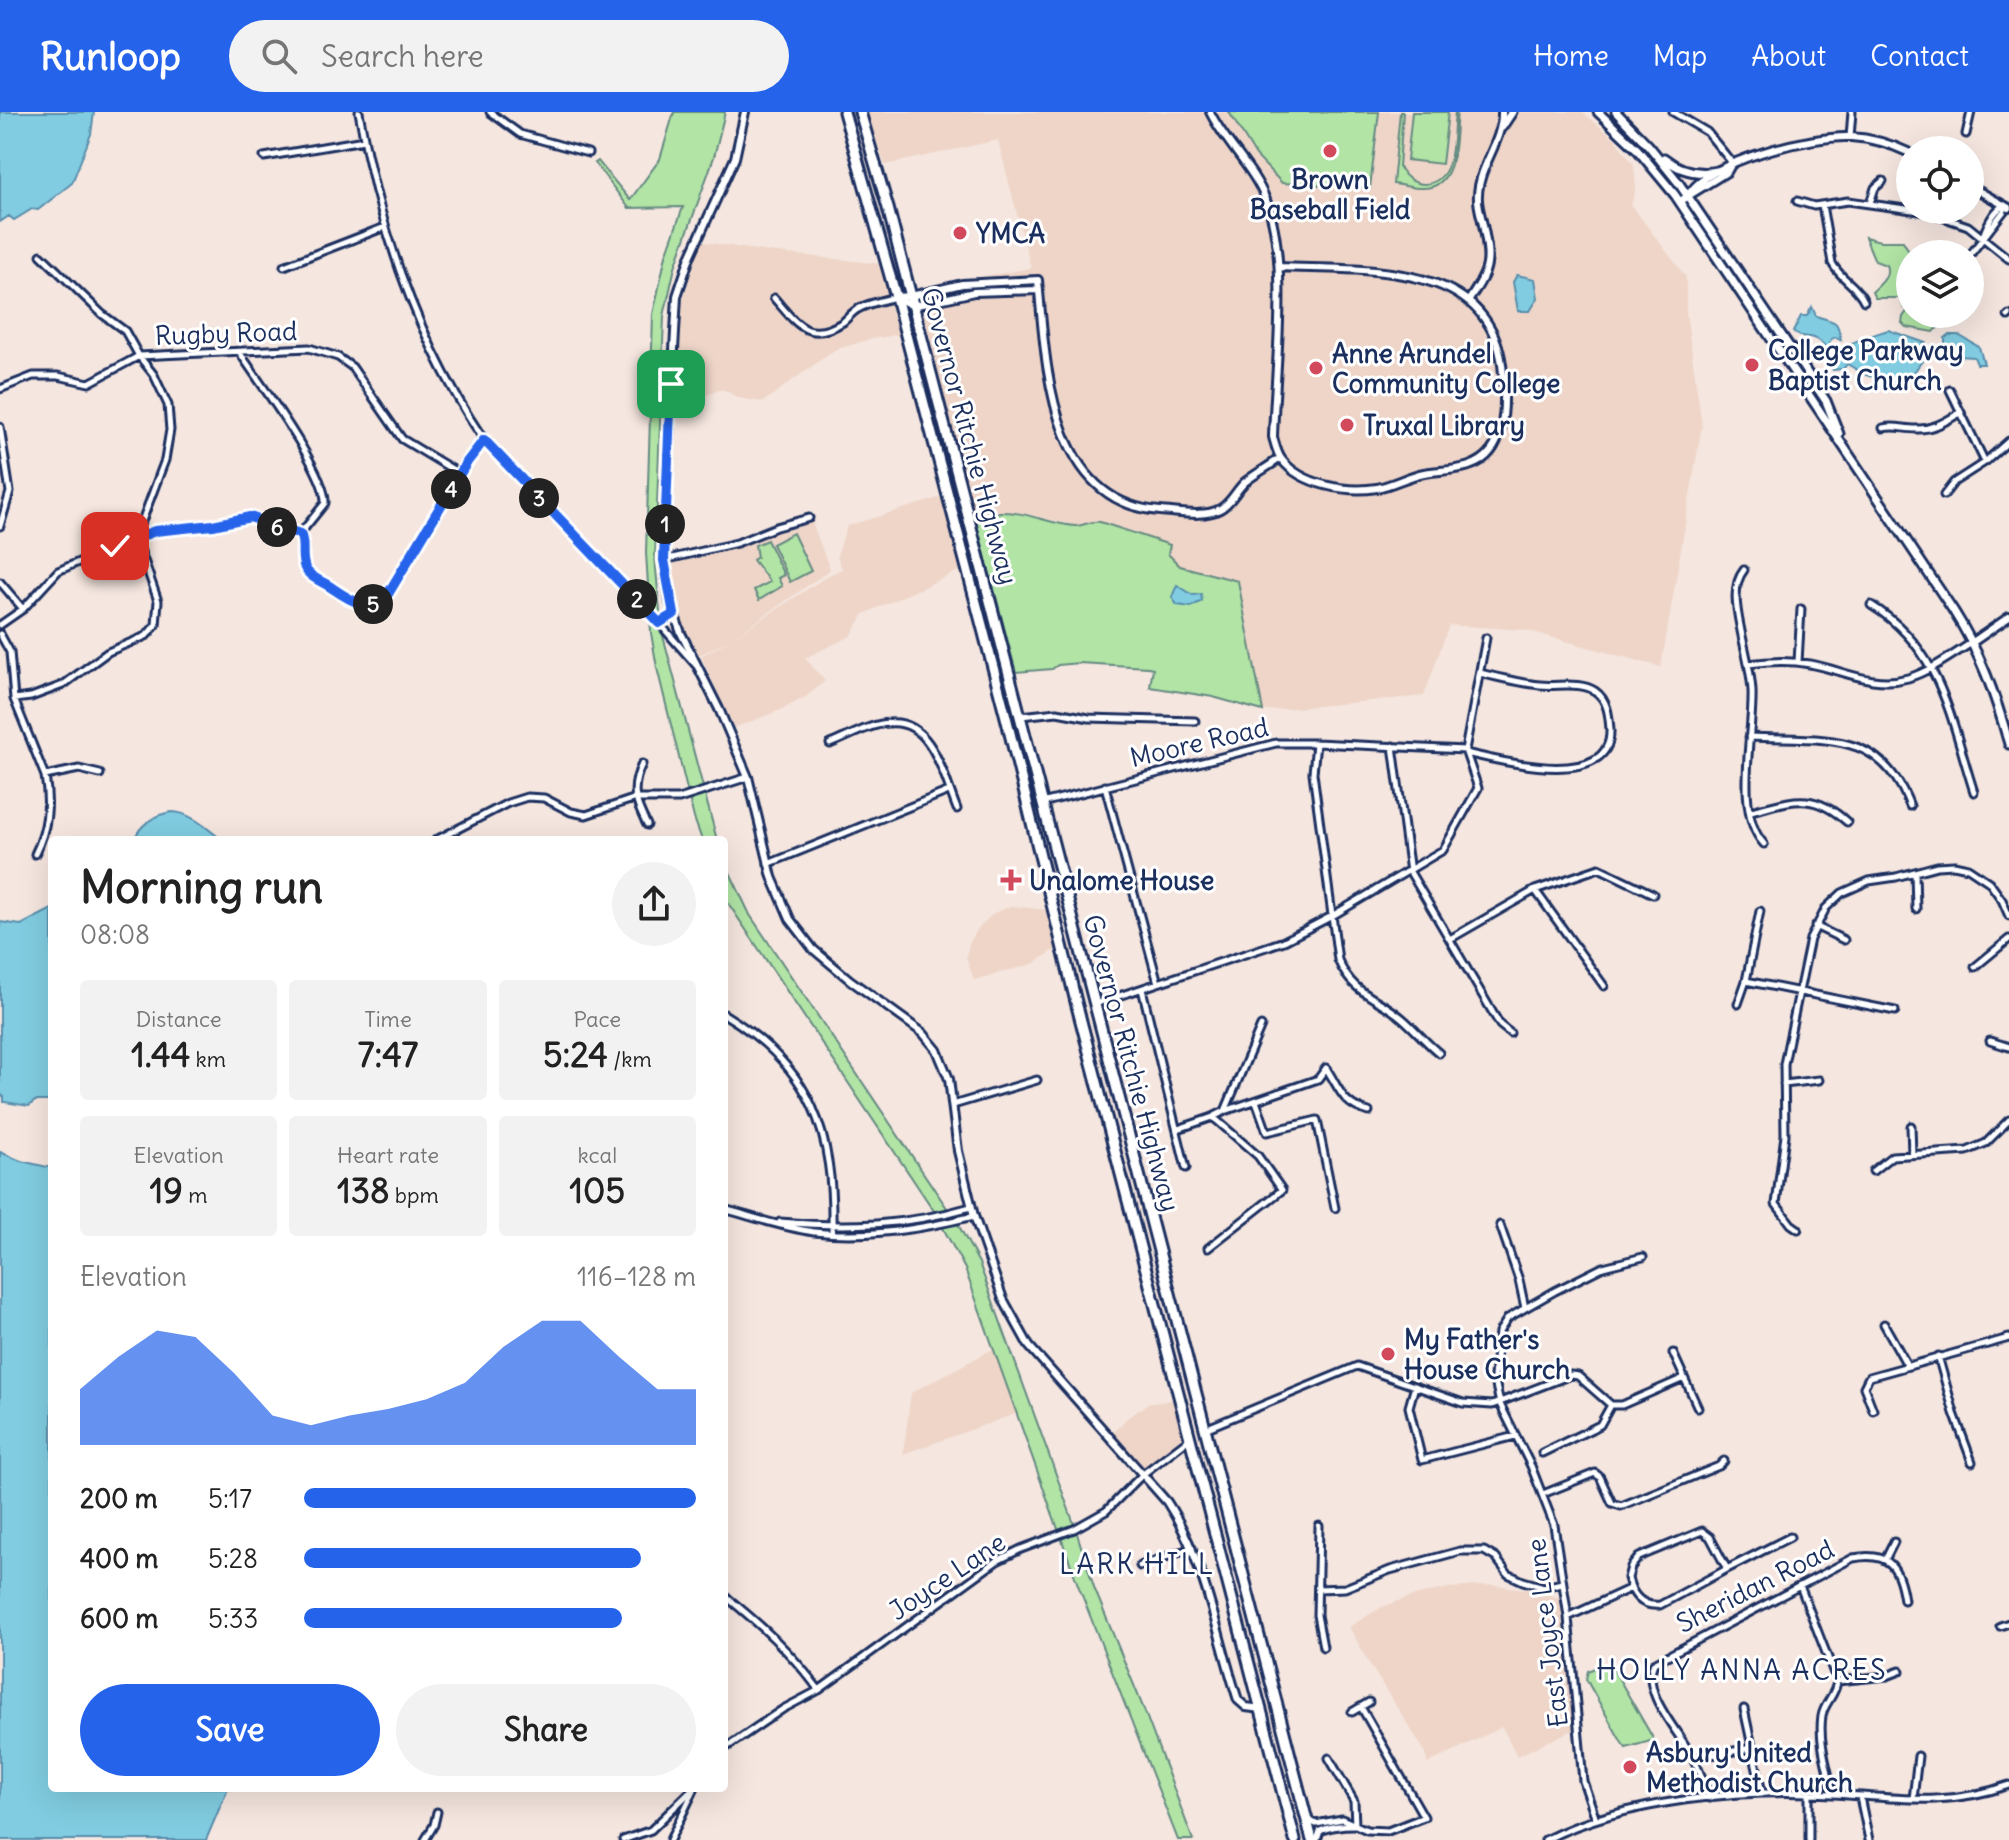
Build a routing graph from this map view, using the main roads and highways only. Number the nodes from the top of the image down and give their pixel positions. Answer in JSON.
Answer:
{"nodes":[{"id":1,"x":844,"y":112,"type":"edge"},
{"id":2,"x":860,"y":112,"type":"edge"},
{"id":3,"x":1512,"y":112,"type":"edge"},
{"id":4,"x":1598,"y":112,"type":"edge"},
{"id":5,"x":1616,"y":112,"type":"edge"},
{"id":6,"x":1502,"y":127,"type":"road end"},
{"id":7,"x":1649,"y":146,"type":"junction"},
{"id":8,"x":1717,"y":171,"type":"road end"},
{"id":9,"x":1785,"y":340,"type":"junction"},
{"id":10,"x":1792,"y":373,"type":"junction"},
{"id":11,"x":1826,"y":401,"type":"junction"},
{"id":12,"x":1843,"y":443,"type":"junction"},
{"id":13,"x":2009,"y":744,"type":"edge"},
{"id":14,"x":1027,"y":746,"type":"junction"},
{"id":15,"x":1014,"y":749,"type":"junction"},
{"id":16,"x":1122,"y":1111,"type":"junction"},
{"id":17,"x":1107,"y":1112,"type":"junction"},
{"id":18,"x":1180,"y":1394,"type":"junction"},
{"id":19,"x":1204,"y":1429,"type":"junction"},
{"id":20,"x":1191,"y":1438,"type":"junction"},
{"id":21,"x":1212,"y":1460,"type":"junction"},
{"id":22,"x":1261,"y":1709,"type":"junction"},
{"id":23,"x":1280,"y":1720,"type":"junction"},
{"id":24,"x":1295,"y":1840,"type":"edge"},
{"id":25,"x":1314,"y":1840,"type":"edge"}],
"edges":[{"from":1,"to":15,"type":"highway","name":"Governor Ritchie Highway"},
{"from":2,"to":14,"type":"highway","name":"Governor Ritchie Highway"},
{"from":3,"to":6,"type":"main road"},
{"from":4,"to":10,"type":"main road"},
{"from":5,"to":7,"type":"main road"},
{"from":7,"to":8,"type":"main road"},
{"from":7,"to":9,"type":"main road"},
{"from":9,"to":10,"type":"main road"},
{"from":9,"to":11,"type":"main road"},
{"from":10,"to":11,"type":"main road"},
{"from":10,"to":12,"type":"main road"},
{"from":11,"to":12,"type":"main road"},
{"from":12,"to":13,"type":"main road"},
{"from":14,"to":15,"type":"highway"},
{"from":14,"to":16,"type":"highway","name":"Governor Ritchie Highway"},
{"from":15,"to":17,"type":"highway","name":"Governor Ritchie Highway"},
{"from":16,"to":17,"type":"highway"},
{"from":16,"to":19,"type":"highway","name":"Governor Ritchie Highway"},
{"from":17,"to":18,"type":"highway","name":"Governor Ritchie Highway"},
{"from":18,"to":19,"type":"highway"},
{"from":18,"to":20,"type":"highway","name":"Governor Ritchie Highway"},
{"from":19,"to":21,"type":"highway","name":"Governor Ritchie Highway"},
{"from":20,"to":21,"type":"highway"},
{"from":20,"to":22,"type":"highway","name":"Governor Ritchie Highway"},
{"from":21,"to":23,"type":"highway","name":"Governor Ritchie Highway"},
{"from":22,"to":23,"type":"highway"},
{"from":22,"to":24,"type":"highway","name":"Governor Ritchie Highway"},
{"from":23,"to":25,"type":"highway","name":"Governor Ritchie Highway"}]}
